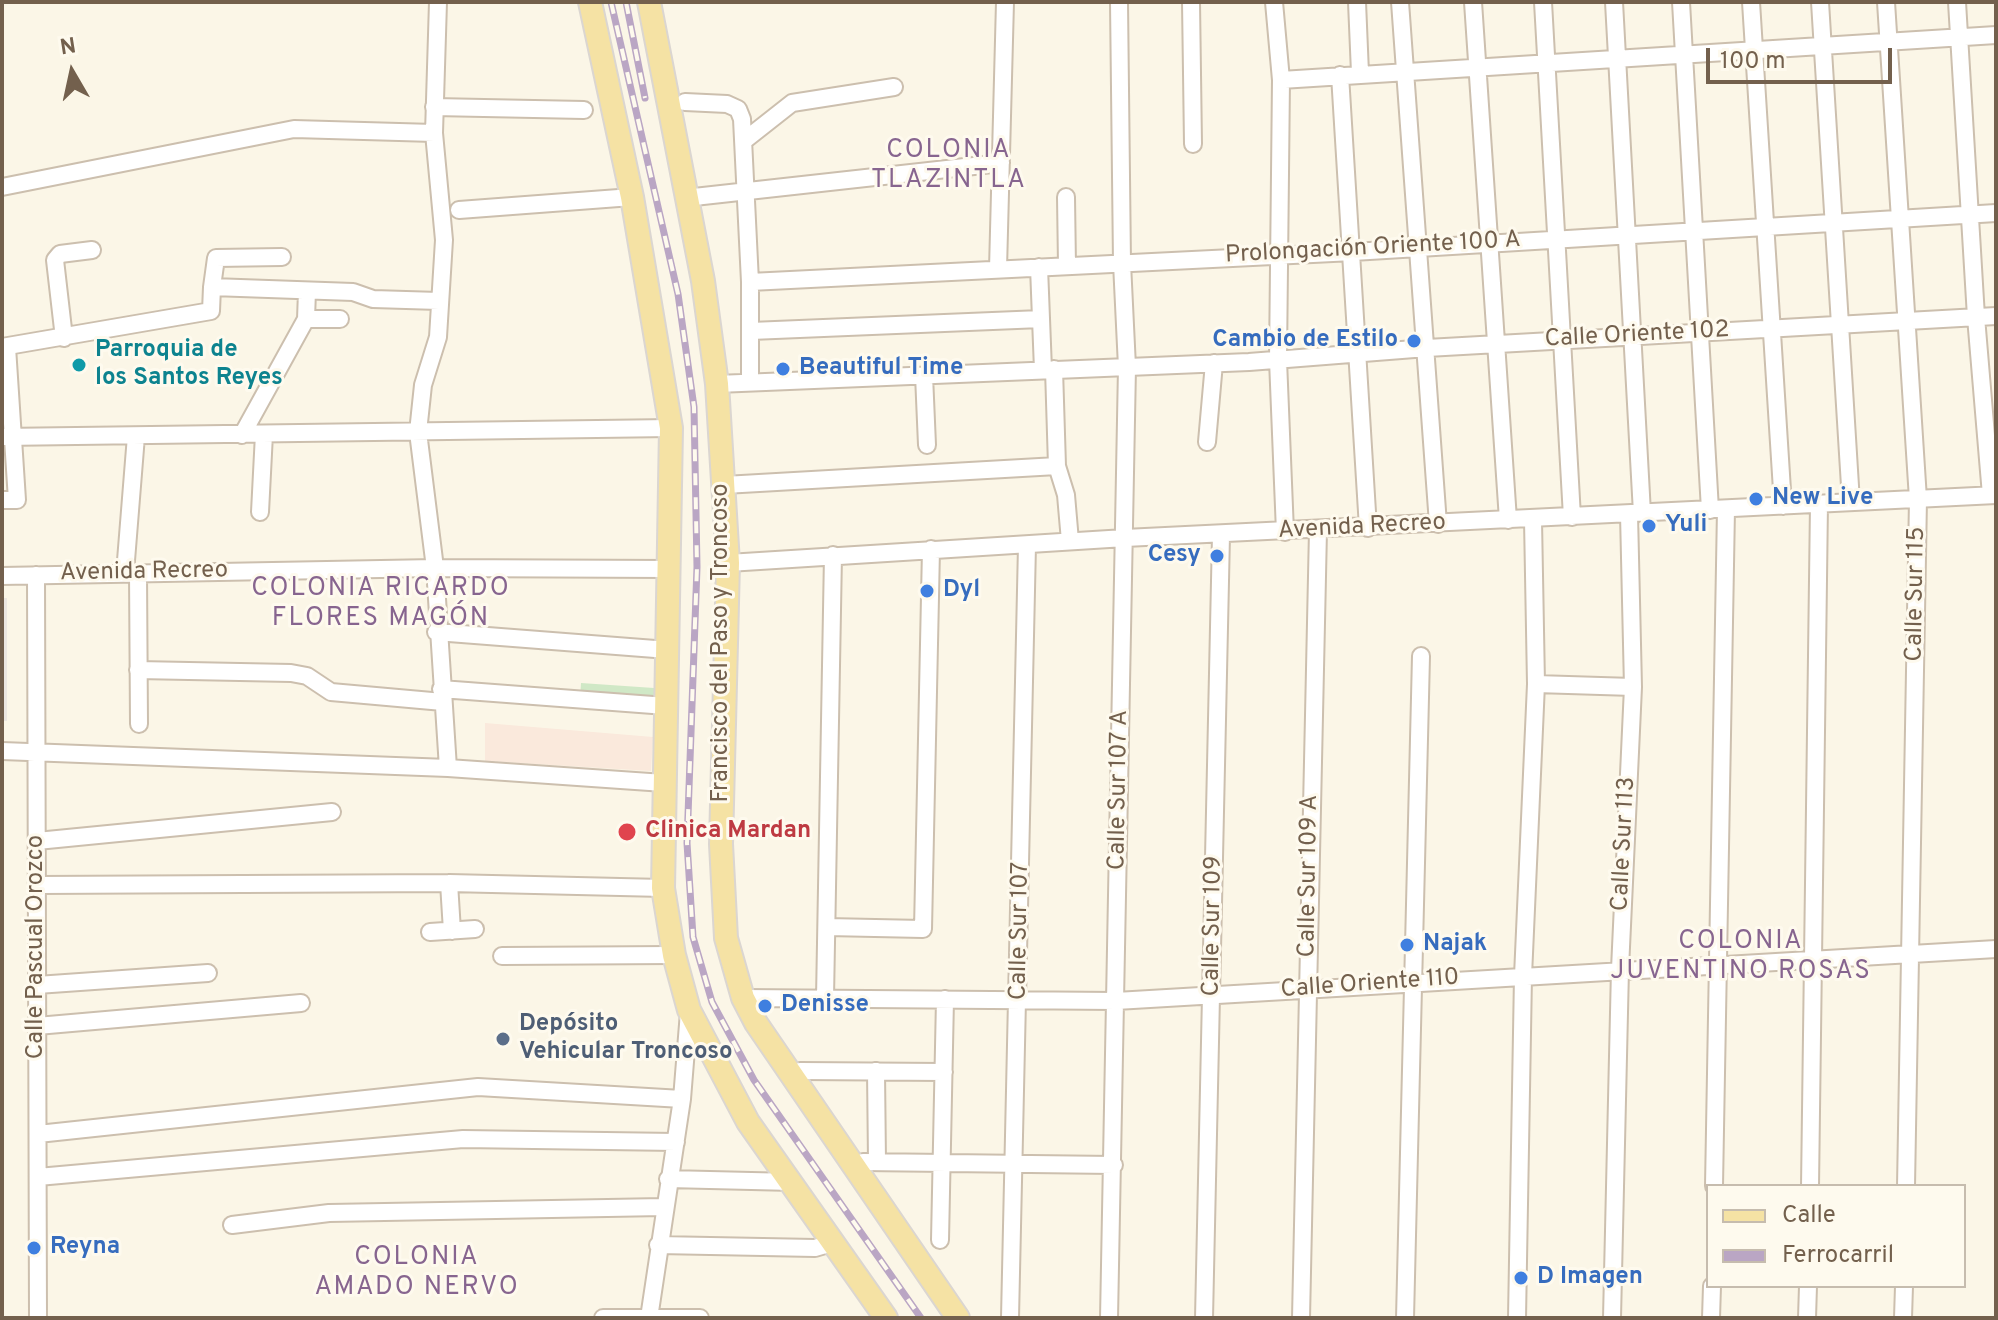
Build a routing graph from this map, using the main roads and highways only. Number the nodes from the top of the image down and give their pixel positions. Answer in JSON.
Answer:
{"nodes":[{"id":1,"x":590,"y":2,"type":"edge"},
{"id":2,"x":649,"y":2,"type":"edge"},
{"id":3,"x":886,"y":1318,"type":"edge"},
{"id":4,"x":958,"y":1318,"type":"edge"}],
"edges":[{"from":1,"to":3,"type":"main road"},
{"from":2,"to":4,"type":"main road","name":"Francisco del Paso y Troncoso"}]}
